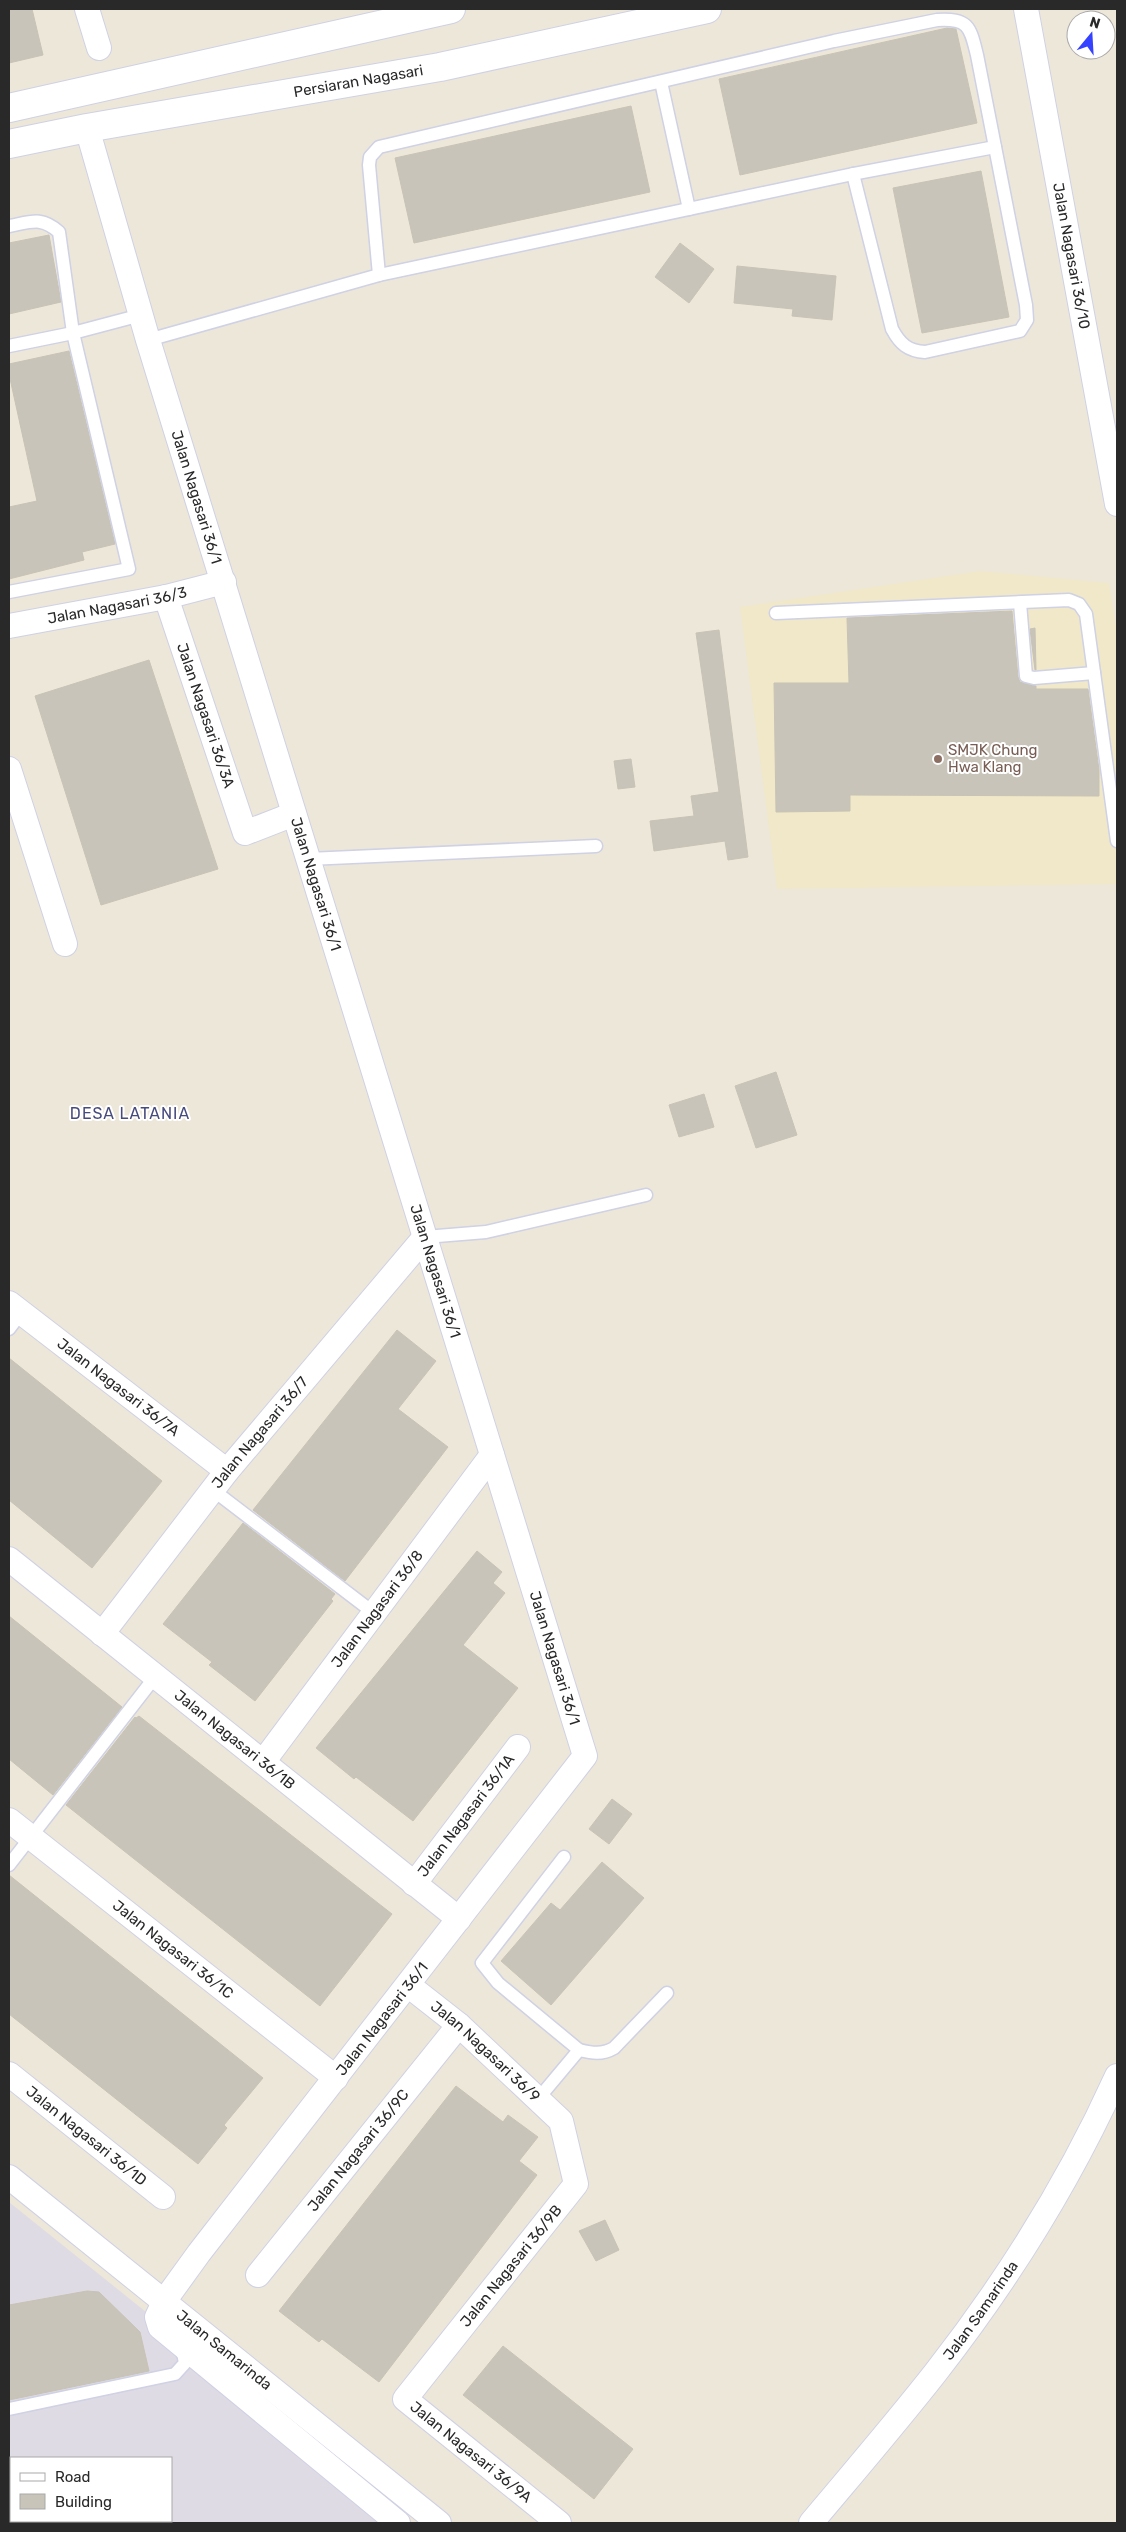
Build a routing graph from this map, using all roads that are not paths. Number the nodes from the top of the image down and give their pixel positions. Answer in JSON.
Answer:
{"nodes":[{"id":1,"x":87,"y":9,"type":"edge"},
{"id":2,"x":707,"y":9,"type":"edge"},
{"id":3,"x":1026,"y":9,"type":"edge"},
{"id":4,"x":438,"y":10,"type":"edge"},
{"id":5,"x":99,"y":48,"type":"dead end"},
{"id":6,"x":661,"y":82,"type":"junction"},
{"id":7,"x":9,"y":108,"type":"edge"},
{"id":8,"x":87,"y":128,"type":"junction"},
{"id":9,"x":9,"y":144,"type":"edge"},
{"id":10,"x":995,"y":147,"type":"junction"},
{"id":11,"x":853,"y":174,"type":"junction"},
{"id":12,"x":689,"y":209,"type":"junction"},
{"id":13,"x":9,"y":226,"type":"edge"},
{"id":14,"x":379,"y":275,"type":"junction"},
{"id":15,"x":141,"y":315,"type":"junction"},
{"id":16,"x":73,"y":334,"type":"junction"},
{"id":17,"x":148,"y":340,"type":"junction"},
{"id":18,"x":9,"y":346,"type":"edge"},
{"id":19,"x":1117,"y":504,"type":"edge"},
{"id":20,"x":224,"y":582,"type":"junction"},
{"id":21,"x":9,"y":592,"type":"edge"},
{"id":22,"x":166,"y":597,"type":"junction"},
{"id":23,"x":1020,"y":603,"type":"junction"},
{"id":24,"x":776,"y":613,"type":"dead end"},
{"id":25,"x":9,"y":626,"type":"edge"},
{"id":26,"x":1094,"y":673,"type":"junction"},
{"id":27,"x":9,"y":769,"type":"edge"},
{"id":28,"x":294,"y":814,"type":"junction"},
{"id":29,"x":1117,"y":841,"type":"edge"},
{"id":30,"x":596,"y":846,"type":"dead end"},
{"id":31,"x":308,"y":858,"type":"junction"},
{"id":32,"x":65,"y":944,"type":"dead end"},
{"id":33,"x":646,"y":1195,"type":"dead end"},
{"id":34,"x":424,"y":1237,"type":"junction"},
{"id":35,"x":13,"y":1315,"type":"edge"},
{"id":36,"x":492,"y":1455,"type":"junction"},
{"id":37,"x":220,"y":1480,"type":"junction"},
{"id":38,"x":9,"y":1559,"type":"edge"},
{"id":39,"x":374,"y":1613,"type":"junction"},
{"id":40,"x":102,"y":1634,"type":"junction"},
{"id":41,"x":156,"y":1677,"type":"junction"},
{"id":42,"x":518,"y":1747,"type":"dead end"},
{"id":43,"x":263,"y":1762,"type":"junction"},
{"id":44,"x":9,"y":1820,"type":"edge"},
{"id":45,"x":31,"y":1837,"type":"junction"},
{"id":46,"x":564,"y":1857,"type":"dead end"},
{"id":47,"x":9,"y":1865,"type":"edge"},
{"id":48,"x":414,"y":1884,"type":"junction"},
{"id":49,"x":459,"y":1919,"type":"junction"},
{"id":50,"x":408,"y":1984,"type":"junction"},
{"id":51,"x":667,"y":1993,"type":"dead end"},
{"id":52,"x":459,"y":2025,"type":"junction"},
{"id":53,"x":579,"y":2050,"type":"junction"},
{"id":54,"x":9,"y":2074,"type":"edge"},
{"id":55,"x":1117,"y":2076,"type":"edge"},
{"id":56,"x":336,"y":2078,"type":"junction"},
{"id":57,"x":538,"y":2099,"type":"junction"},
{"id":58,"x":561,"y":2122,"type":"joint"},
{"id":59,"x":9,"y":2177,"type":"edge"},
{"id":60,"x":163,"y":2197,"type":"dead end"},
{"id":61,"x":258,"y":2275,"type":"dead end"},
{"id":62,"x":165,"y":2300,"type":"junction"},
{"id":63,"x":182,"y":2346,"type":"junction"},
{"id":64,"x":406,"y":2399,"type":"joint"},
{"id":65,"x":9,"y":2409,"type":"edge"},
{"id":66,"x":394,"y":2487,"type":"junction"},
{"id":67,"x":378,"y":2507,"type":"junction"},
{"id":68,"x":398,"y":2523,"type":"edge"},
{"id":69,"x":439,"y":2523,"type":"edge"},
{"id":70,"x":559,"y":2523,"type":"edge"},
{"id":71,"x":811,"y":2523,"type":"edge"}],
"edges":[{"from":1,"to":5,"type":"street"},
{"from":2,"to":8,"type":"street","name":"Persiaran Nagasari"},
{"from":3,"to":19,"type":"street","name":"Jalan Nagasari 36/10"},
{"from":4,"to":7,"type":"street"},
{"from":6,"to":10,"type":"lane"},
{"from":6,"to":12,"type":"lane"},
{"from":6,"to":14,"type":"lane"},
{"from":8,"to":9,"type":"street","name":"Persiaran Nagasari"},
{"from":8,"to":15,"type":"street","name":"Jalan Nagasari 36/1"},
{"from":10,"to":11,"type":"lane"},
{"from":10,"to":11,"type":"lane"},
{"from":11,"to":12,"type":"lane"},
{"from":12,"to":14,"type":"lane"},
{"from":13,"to":16,"type":"lane"},
{"from":14,"to":17,"type":"lane"},
{"from":15,"to":16,"type":"lane"},
{"from":15,"to":17,"type":"street","name":"Jalan Nagasari 36/1"},
{"from":16,"to":18,"type":"lane"},
{"from":16,"to":21,"type":"lane"},
{"from":17,"to":20,"type":"street","name":"Jalan Nagasari 36/1"},
{"from":20,"to":22,"type":"street","name":"Jalan Nagasari 36/3"},
{"from":20,"to":28,"type":"street","name":"Jalan Nagasari 36/1"},
{"from":22,"to":25,"type":"street","name":"Jalan Nagasari 36/3"},
{"from":22,"to":28,"type":"street","name":"Jalan Nagasari 36/3A"},
{"from":23,"to":24,"type":"lane"},
{"from":23,"to":26,"type":"lane"},
{"from":23,"to":26,"type":"lane"},
{"from":26,"to":29,"type":"lane"},
{"from":27,"to":32,"type":"street"},
{"from":28,"to":31,"type":"street","name":"Jalan Nagasari 36/1"},
{"from":30,"to":31,"type":"lane"},
{"from":31,"to":34,"type":"street","name":"Jalan Nagasari 36/1"},
{"from":33,"to":34,"type":"lane"},
{"from":34,"to":36,"type":"street","name":"Jalan Nagasari 36/1"},
{"from":34,"to":37,"type":"street","name":"Jalan Nagasari 36/7"},
{"from":35,"to":37,"type":"street","name":"Jalan Nagasari 36/7A"},
{"from":36,"to":39,"type":"street","name":"Jalan Nagasari 36/8"},
{"from":36,"to":49,"type":"street","name":"Jalan Nagasari 36/1"},
{"from":37,"to":39,"type":"lane"},
{"from":37,"to":40,"type":"street","name":"Jalan Nagasari 36/7"},
{"from":38,"to":40,"type":"street","name":"Jalan Nagasari 36/1B"},
{"from":39,"to":43,"type":"street","name":"Jalan Nagasari 36/8"},
{"from":40,"to":41,"type":"street","name":"Jalan Nagasari 36/1B"},
{"from":41,"to":43,"type":"street","name":"Jalan Nagasari 36/1B"},
{"from":41,"to":45,"type":"lane"},
{"from":42,"to":48,"type":"street","name":"Jalan Nagasari 36/1A"},
{"from":43,"to":48,"type":"street","name":"Jalan Nagasari 36/1B"},
{"from":44,"to":45,"type":"street","name":"Jalan Nagasari 36/1C"},
{"from":45,"to":47,"type":"lane"},
{"from":45,"to":56,"type":"street","name":"Jalan Nagasari 36/1C"},
{"from":46,"to":53,"type":"lane"},
{"from":48,"to":49,"type":"street","name":"Jalan Nagasari 36/1B"},
{"from":49,"to":50,"type":"street","name":"Jalan Nagasari 36/1"},
{"from":50,"to":52,"type":"street","name":"Jalan Nagasari 36/9"},
{"from":50,"to":56,"type":"street","name":"Jalan Nagasari 36/1"},
{"from":51,"to":53,"type":"lane"},
{"from":52,"to":57,"type":"street","name":"Jalan Nagasari 36/9"},
{"from":52,"to":61,"type":"street","name":"Jalan Nagasari 36/9C"},
{"from":53,"to":57,"type":"lane"},
{"from":54,"to":60,"type":"street","name":"Jalan Nagasari 36/1D"},
{"from":55,"to":71,"type":"street","name":"Jalan Samarinda"},
{"from":56,"to":62,"type":"street","name":"Jalan Nagasari 36/1"},
{"from":57,"to":58,"type":"street","name":"Jalan Nagasari 36/9"},
{"from":58,"to":64,"type":"street","name":"Jalan Nagasari 36/9B"},
{"from":59,"to":62,"type":"street","name":"Jalan Samarinda"},
{"from":62,"to":63,"type":"street"},
{"from":62,"to":66,"type":"street","name":"Jalan Samarinda"},
{"from":63,"to":65,"type":"lane"},
{"from":63,"to":67,"type":"street"},
{"from":64,"to":70,"type":"street","name":"Jalan Nagasari 36/9A"},
{"from":66,"to":67,"type":"street"},
{"from":66,"to":69,"type":"street","name":"Jalan Samarinda"},
{"from":67,"to":68,"type":"street"}]}
